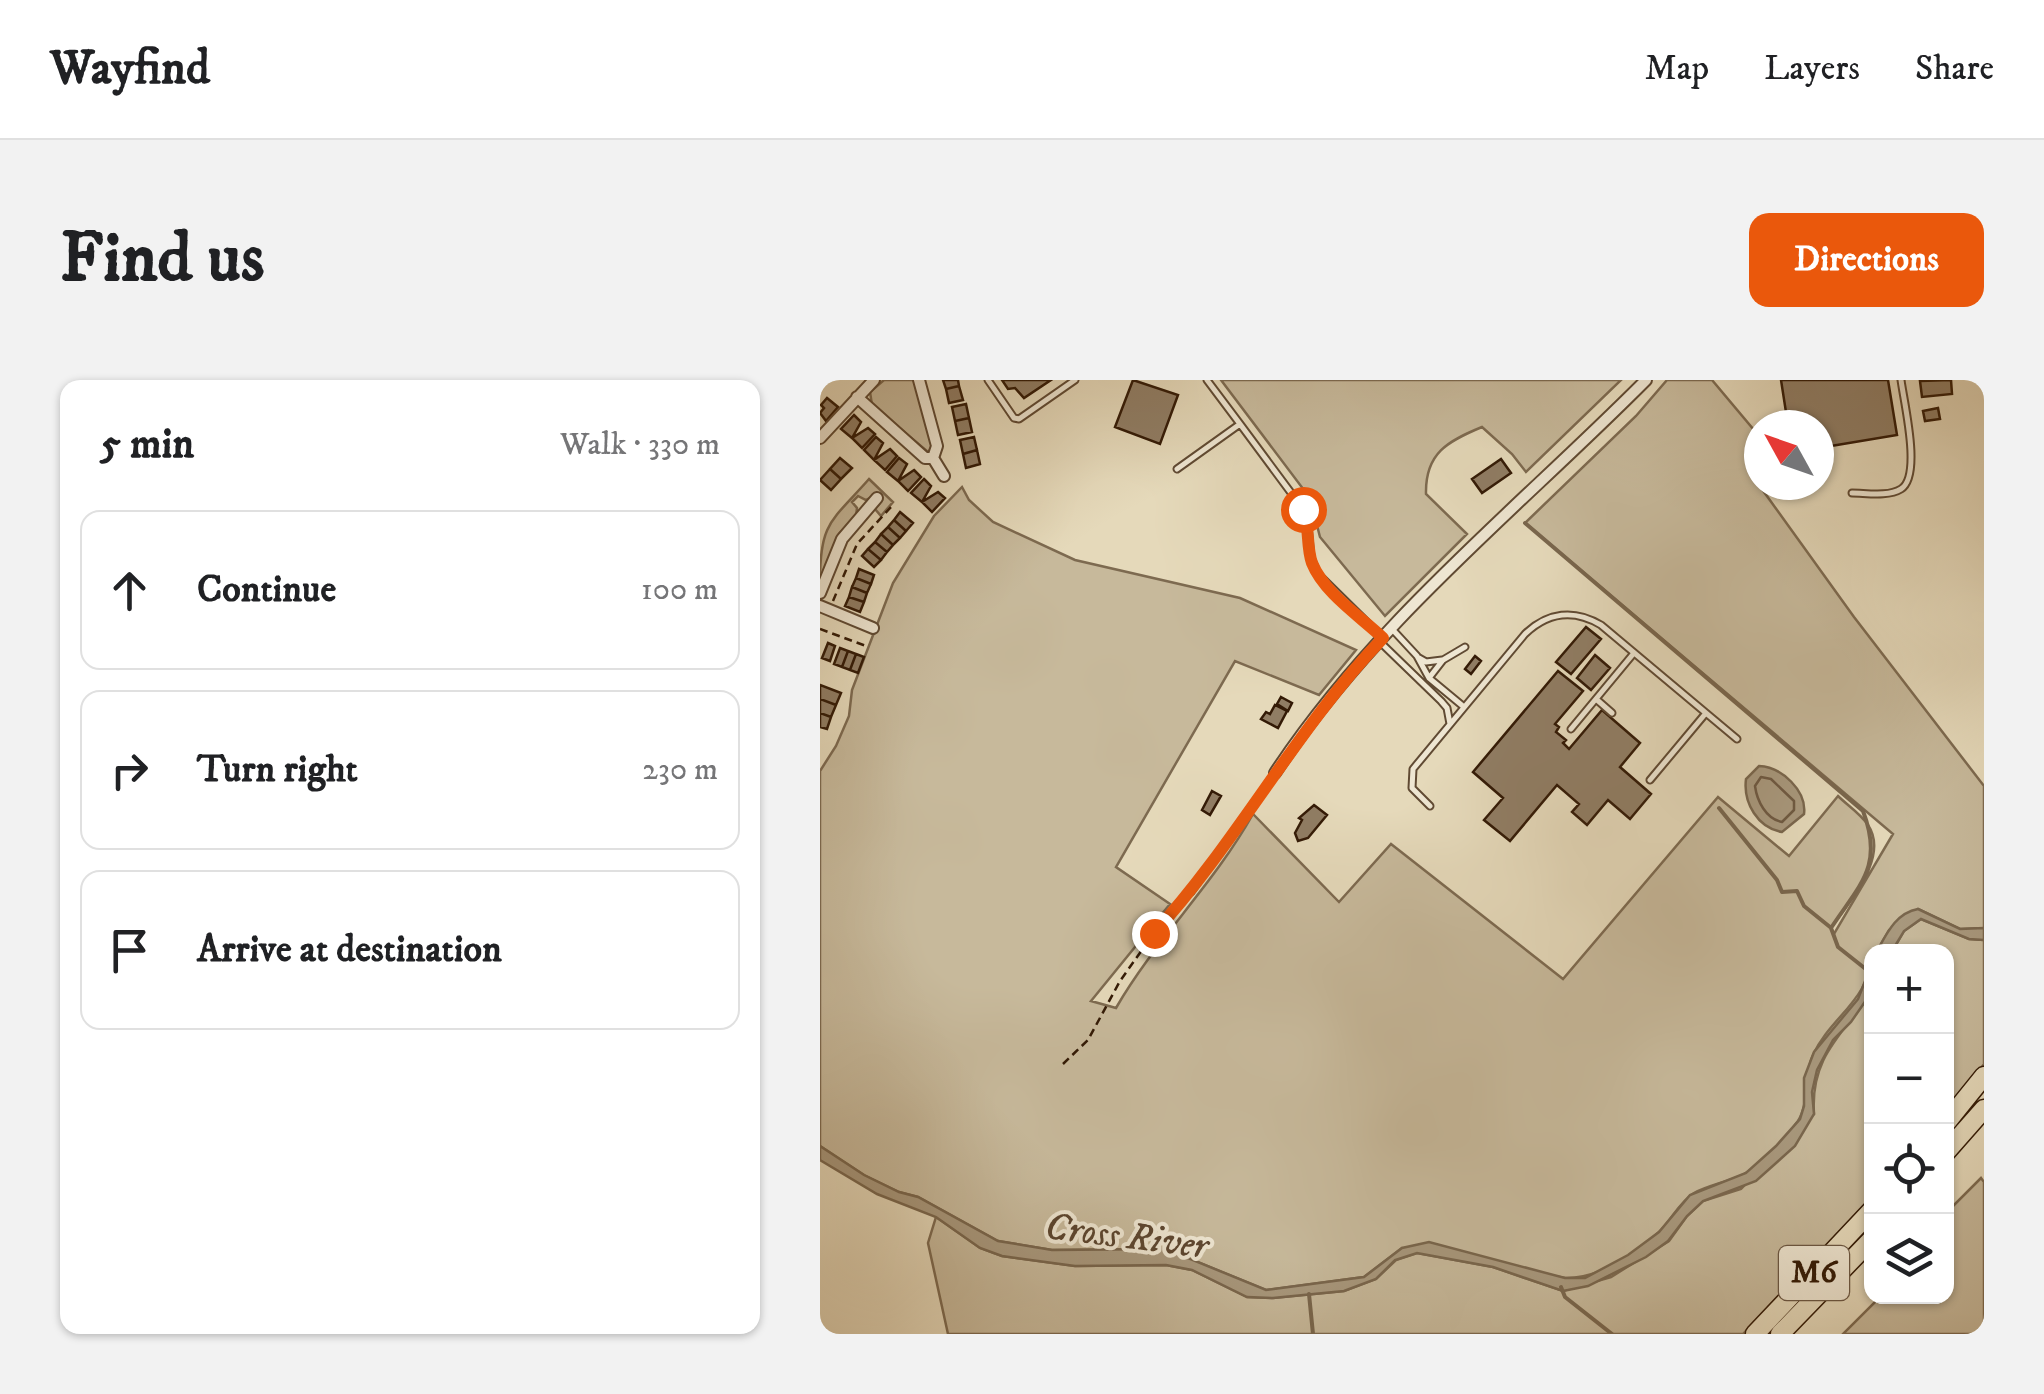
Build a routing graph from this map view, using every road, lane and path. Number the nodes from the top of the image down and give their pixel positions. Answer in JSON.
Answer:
{"nodes":[{"id":1,"x":874,"y":380,"type":"edge"},
{"id":2,"x":919,"y":380,"type":"edge"},
{"id":3,"x":988,"y":380,"type":"edge"},
{"id":4,"x":1075,"y":380,"type":"edge"},
{"id":5,"x":1207,"y":380,"type":"edge"},
{"id":6,"x":1646,"y":380,"type":"edge"},
{"id":7,"x":1900,"y":380,"type":"edge"},
{"id":8,"x":857,"y":397,"type":"junction"},
{"id":9,"x":1240,"y":424,"type":"junction"},
{"id":10,"x":820,"y":438,"type":"edge"},
{"id":11,"x":933,"y":458,"type":"junction"},
{"id":12,"x":1177,"y":469,"type":"dead end"},
{"id":13,"x":944,"y":476,"type":"dead end"},
{"id":14,"x":1852,"y":493,"type":"dead end"},
{"id":15,"x":877,"y":498,"type":"dead end"},
{"id":16,"x":857,"y":499,"type":"dead end"},
{"id":17,"x":891,"y":507,"type":"dead end"},
{"id":18,"x":868,"y":509,"type":"junction"},
{"id":19,"x":820,"y":593,"type":"edge"},
{"id":20,"x":826,"y":605,"type":"edge"},
{"id":21,"x":820,"y":628,"type":"edge"},
{"id":22,"x":873,"y":628,"type":"dead end"},
{"id":23,"x":1385,"y":636,"type":"junction"},
{"id":24,"x":866,"y":646,"type":"dead end"},
{"id":25,"x":1465,"y":647,"type":"dead end"},
{"id":26,"x":1634,"y":653,"type":"junction"},
{"id":27,"x":1417,"y":656,"type":"junction"},
{"id":28,"x":1443,"y":660,"type":"junction"},
{"id":29,"x":1427,"y":681,"type":"junction"},
{"id":30,"x":1596,"y":699,"type":"junction"},
{"id":31,"x":1464,"y":706,"type":"junction"},
{"id":32,"x":1612,"y":713,"type":"dead end"},
{"id":33,"x":1706,"y":713,"type":"junction"},
{"id":34,"x":1450,"y":724,"type":"junction"},
{"id":35,"x":1571,"y":729,"type":"dead end"},
{"id":36,"x":1736,"y":738,"type":"dead end"},
{"id":37,"x":1276,"y":774,"type":"joint"},
{"id":38,"x":1650,"y":780,"type":"dead end"},
{"id":39,"x":1430,"y":806,"type":"dead end"},
{"id":40,"x":1191,"y":892,"type":"joint"},
{"id":41,"x":1063,"y":1064,"type":"dead end"},
{"id":42,"x":1984,"y":1076,"type":"edge"},
{"id":43,"x":1984,"y":1109,"type":"edge"},
{"id":44,"x":1954,"y":1113,"type":"edge"},
{"id":45,"x":1954,"y":1143,"type":"edge"},
{"id":46,"x":1868,"y":1214,"type":"edge"},
{"id":47,"x":1864,"y":1247,"type":"edge"},
{"id":48,"x":1754,"y":1334,"type":"edge"},
{"id":49,"x":1780,"y":1334,"type":"edge"}],
"edges":[{"from":1,"to":8,"type":"street"},
{"from":2,"to":11,"type":"street"},
{"from":3,"to":4,"type":"lane"},
{"from":5,"to":9,"type":"lane"},
{"from":6,"to":23,"type":"street"},
{"from":7,"to":14,"type":"lane"},
{"from":8,"to":10,"type":"street"},
{"from":8,"to":11,"type":"street"},
{"from":9,"to":12,"type":"lane"},
{"from":9,"to":23,"type":"lane"},
{"from":11,"to":13,"type":"street"},
{"from":15,"to":18,"type":"street"},
{"from":16,"to":18,"type":"lane"},
{"from":17,"to":20,"type":"path"},
{"from":18,"to":19,"type":"street"},
{"from":20,"to":22,"type":"street"},
{"from":21,"to":24,"type":"path"},
{"from":23,"to":27,"type":"lane"},
{"from":23,"to":29,"type":"lane"},
{"from":23,"to":37,"type":"street"},
{"from":25,"to":28,"type":"lane"},
{"from":26,"to":30,"type":"lane"},
{"from":26,"to":31,"type":"lane"},
{"from":26,"to":33,"type":"lane"},
{"from":27,"to":28,"type":"lane"},
{"from":27,"to":29,"type":"lane"},
{"from":28,"to":29,"type":"lane"},
{"from":29,"to":31,"type":"lane"},
{"from":29,"to":34,"type":"lane"},
{"from":30,"to":32,"type":"lane"},
{"from":30,"to":35,"type":"lane"},
{"from":31,"to":34,"type":"lane"},
{"from":33,"to":36,"type":"lane"},
{"from":33,"to":38,"type":"lane"},
{"from":34,"to":39,"type":"lane"},
{"from":37,"to":40,"type":"lane"},
{"from":40,"to":41,"type":"path"},
{"from":42,"to":44,"type":"highway"},
{"from":43,"to":45,"type":"highway"},
{"from":46,"to":48,"type":"highway","number":"M6"},
{"from":47,"to":49,"type":"highway","number":"M6"}]}
